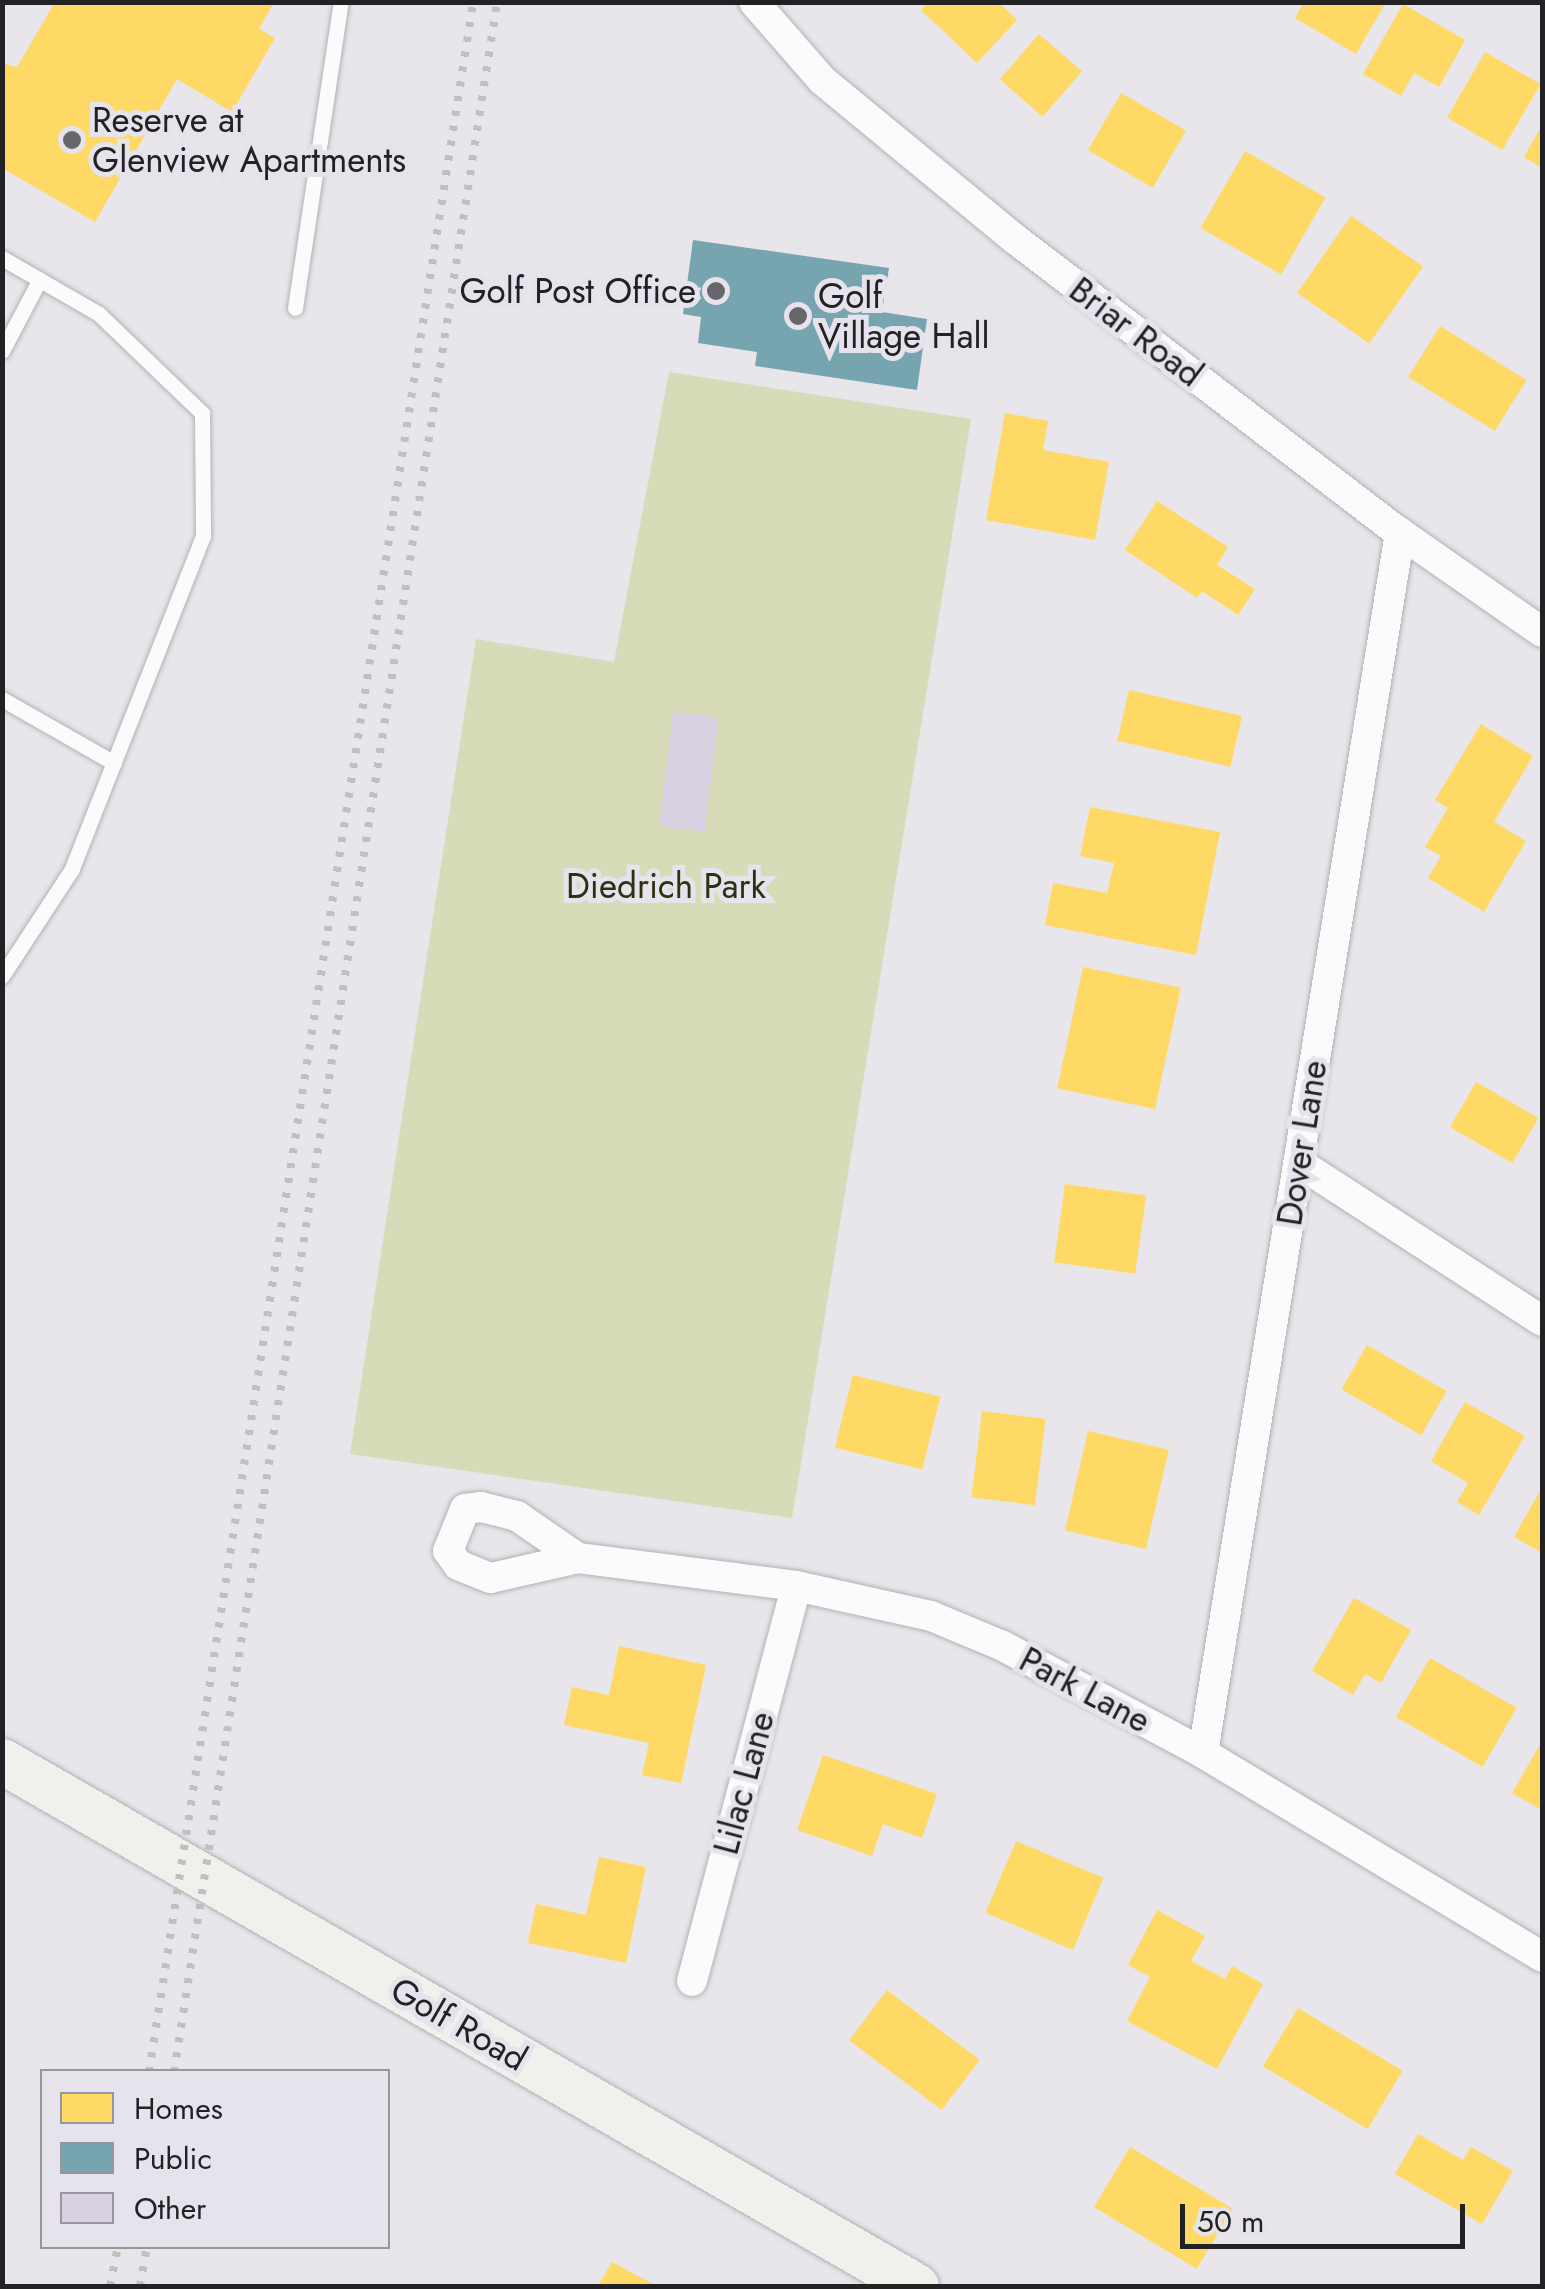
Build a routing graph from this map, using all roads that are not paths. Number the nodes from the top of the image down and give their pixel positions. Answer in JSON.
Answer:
{"nodes":[{"id":1,"x":340,"y":2,"type":"edge"},
{"id":2,"x":754,"y":2,"type":"edge"},
{"id":3,"x":2,"y":258,"type":"edge"},
{"id":4,"x":40,"y":280,"type":"junction"},
{"id":5,"x":295,"y":308,"type":"dead end"},
{"id":6,"x":2,"y":351,"type":"edge"},
{"id":7,"x":1400,"y":534,"type":"junction"},
{"id":8,"x":1542,"y":632,"type":"edge"},
{"id":9,"x":2,"y":698,"type":"edge"},
{"id":10,"x":114,"y":763,"type":"junction"},
{"id":11,"x":2,"y":976,"type":"edge"},
{"id":12,"x":1299,"y":1163,"type":"junction"},
{"id":13,"x":1542,"y":1321,"type":"edge"},
{"id":14,"x":578,"y":1558,"type":"dead end"},
{"id":15,"x":796,"y":1586,"type":"junction"},
{"id":16,"x":1203,"y":1753,"type":"junction"},
{"id":17,"x":2,"y":1761,"type":"edge"},
{"id":18,"x":1542,"y":1957,"type":"edge"},
{"id":19,"x":692,"y":1980,"type":"dead end"},
{"id":20,"x":916,"y":2286,"type":"edge"}],
"edges":[{"from":1,"to":5,"type":"lane"},
{"from":2,"to":7,"type":"street","name":"Briar Road"},
{"from":3,"to":4,"type":"lane"},
{"from":4,"to":6,"type":"lane"},
{"from":4,"to":10,"type":"lane"},
{"from":7,"to":8,"type":"street","name":"Briar Road"},
{"from":7,"to":12,"type":"street","name":"Dover Lane"},
{"from":9,"to":10,"type":"lane"},
{"from":10,"to":11,"type":"lane"},
{"from":12,"to":13,"type":"street"},
{"from":12,"to":16,"type":"street","name":"Dover Lane"},
{"from":14,"to":15,"type":"street","name":"Park Lane"},
{"from":15,"to":16,"type":"street","name":"Park Lane"},
{"from":15,"to":19,"type":"street","name":"Lilac Lane"},
{"from":16,"to":18,"type":"street","name":"Park Lane"},
{"from":17,"to":20,"type":"main road","name":"Golf Road"}]}
